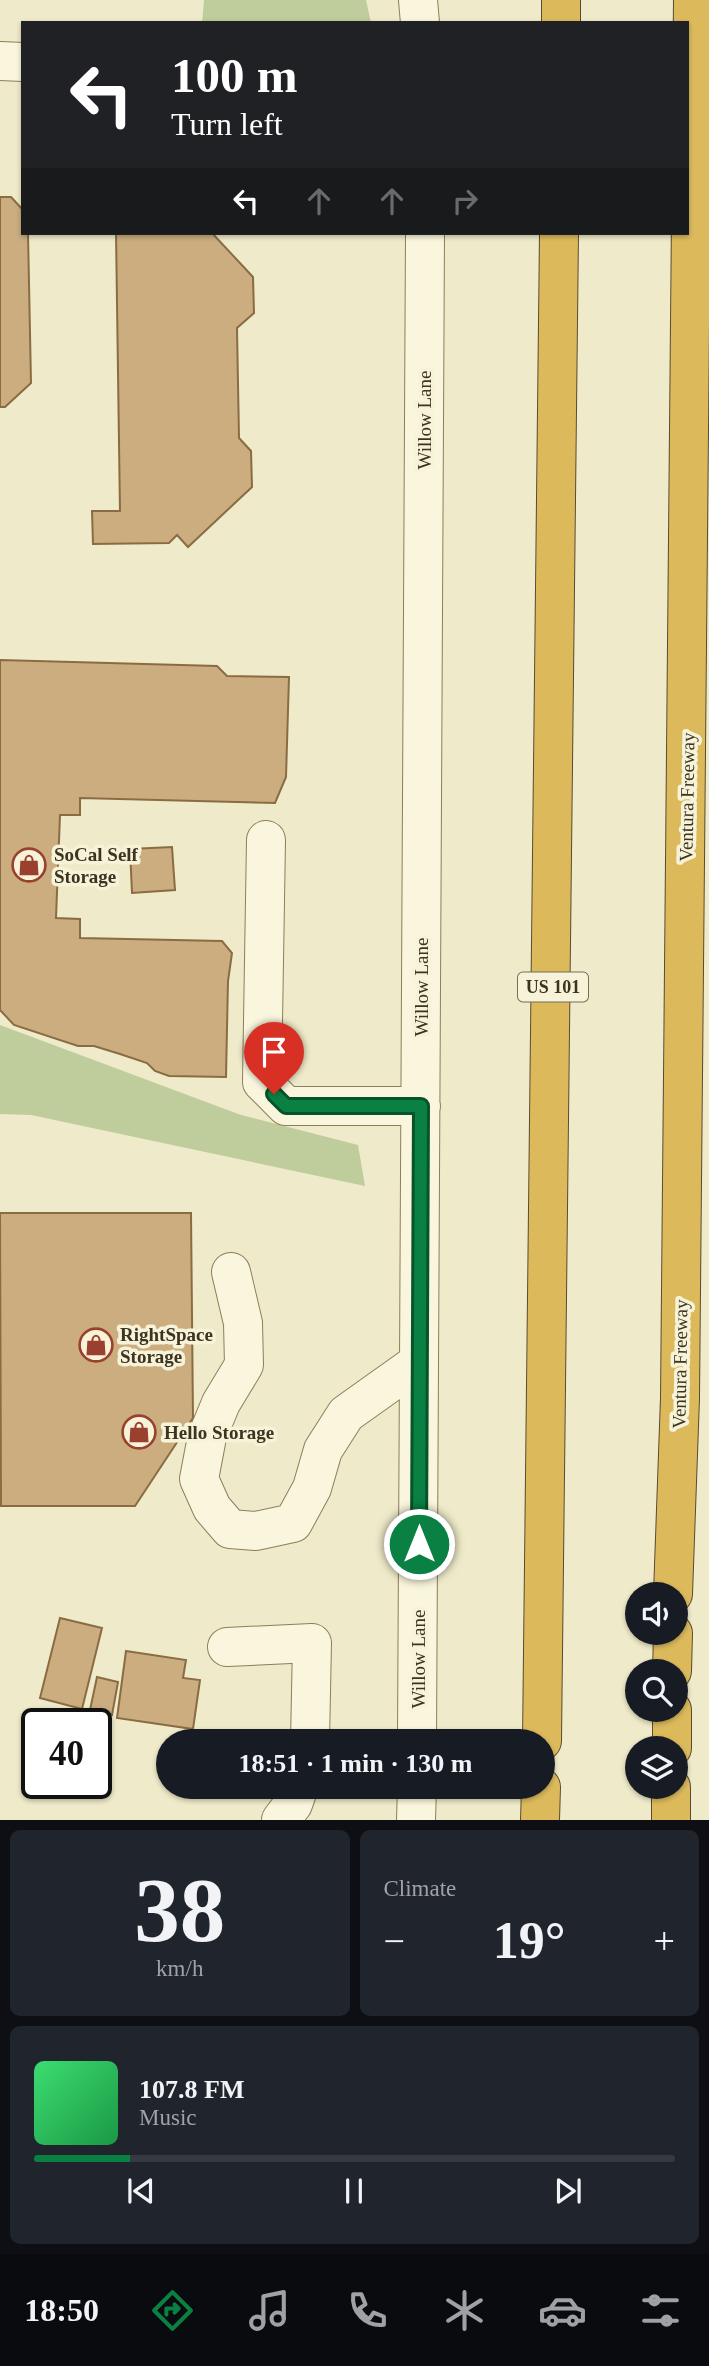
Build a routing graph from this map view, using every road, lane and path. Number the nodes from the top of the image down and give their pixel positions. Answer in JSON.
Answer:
{"nodes":[{"id":1,"x":418,"y":0,"type":"edge"},
{"id":2,"x":561,"y":0,"type":"edge"},
{"id":3,"x":693,"y":0,"type":"edge"},
{"id":4,"x":420,"y":21,"type":"edge"},
{"id":5,"x":561,"y":21,"type":"edge"},
{"id":6,"x":0,"y":61,"type":"edge"},
{"id":7,"x":21,"y":62,"type":"edge"},
{"id":8,"x":425,"y":235,"type":"edge"},
{"id":9,"x":559,"y":235,"type":"edge"},
{"id":10,"x":266,"y":840,"type":"dead end"},
{"id":11,"x":421,"y":1106,"type":"junction"},
{"id":12,"x":231,"y":1272,"type":"dead end"},
{"id":13,"x":419,"y":1362,"type":"junction"},
{"id":14,"x":673,"y":1582,"type":"edge"},
{"id":15,"x":227,"y":1647,"type":"dead end"},
{"id":16,"x":310,"y":1729,"type":"edge"},
{"id":17,"x":417,"y":1729,"type":"edge"},
{"id":18,"x":542,"y":1729,"type":"edge"},
{"id":19,"x":295,"y":1799,"type":"edge"},
{"id":20,"x":416,"y":1799,"type":"edge"},
{"id":21,"x":541,"y":1799,"type":"edge"},
{"id":22,"x":671,"y":1799,"type":"edge"},
{"id":23,"x":281,"y":1820,"type":"edge"},
{"id":24,"x":416,"y":1820,"type":"edge"},
{"id":25,"x":540,"y":1820,"type":"edge"},
{"id":26,"x":671,"y":1820,"type":"edge"}],
"edges":[{"from":1,"to":4,"type":"street"},
{"from":2,"to":5,"type":"highway"},
{"from":3,"to":14,"type":"highway","name":"Ventura Freeway"},
{"from":6,"to":7,"type":"street"},
{"from":8,"to":11,"type":"street","name":"Willow Lane"},
{"from":9,"to":18,"type":"highway","number":"US 101"},
{"from":10,"to":11,"type":"street"},
{"from":11,"to":13,"type":"street","name":"Willow Lane"},
{"from":12,"to":13,"type":"street"},
{"from":13,"to":17,"type":"street","name":"Willow Lane"},
{"from":15,"to":16,"type":"street"},
{"from":19,"to":23,"type":"street"},
{"from":20,"to":24,"type":"street"},
{"from":21,"to":25,"type":"highway"},
{"from":22,"to":26,"type":"highway"}]}
